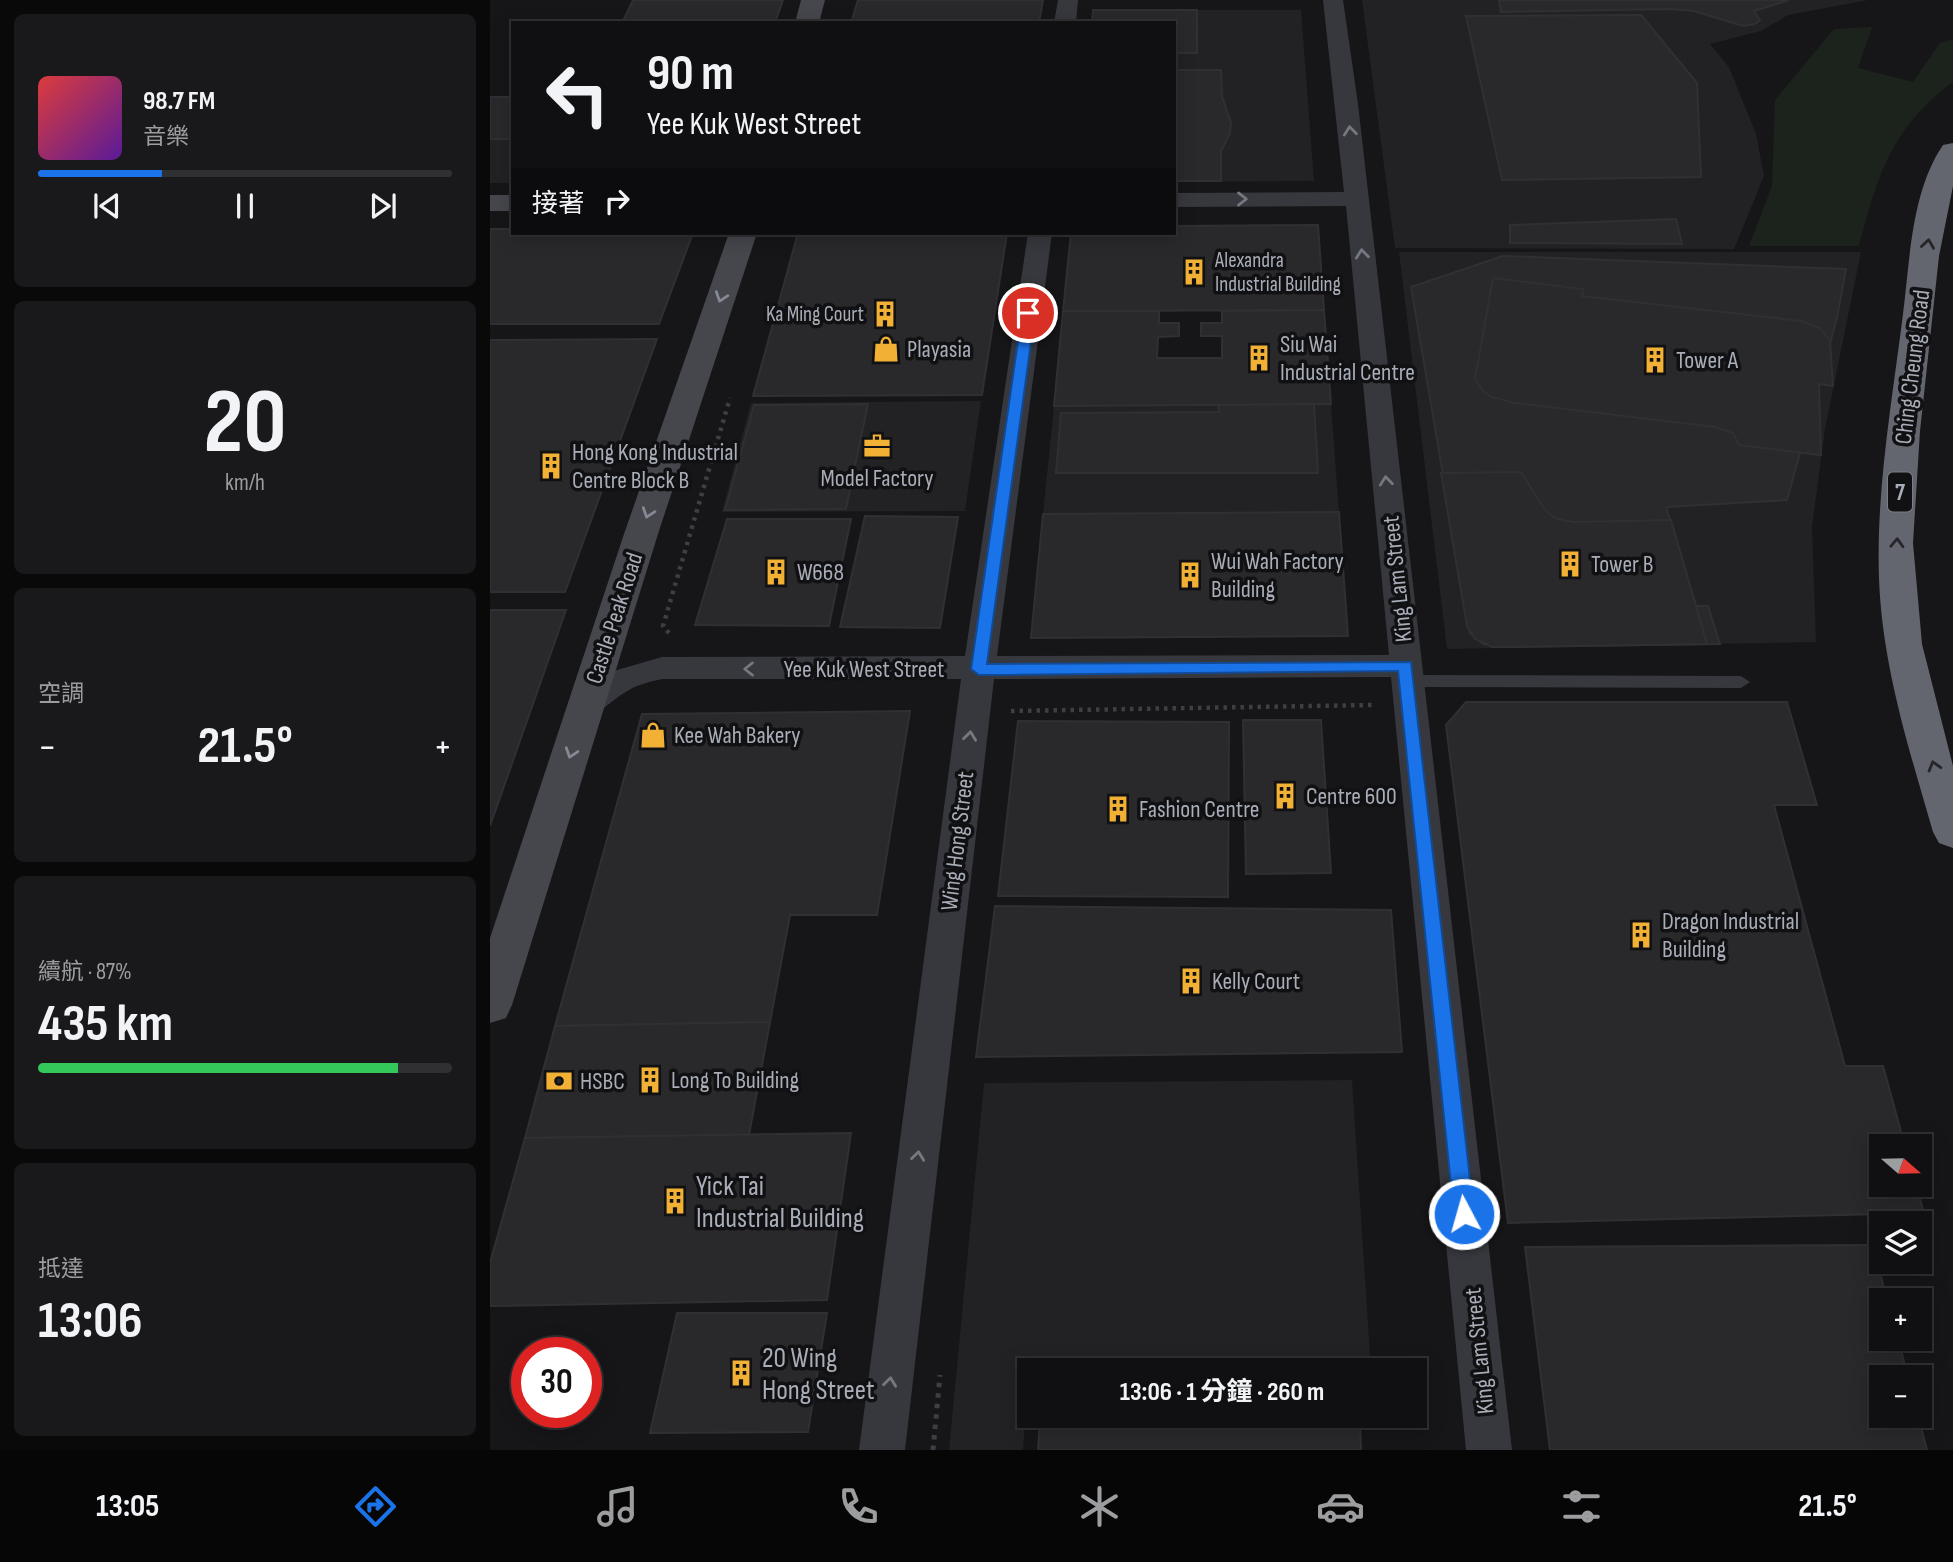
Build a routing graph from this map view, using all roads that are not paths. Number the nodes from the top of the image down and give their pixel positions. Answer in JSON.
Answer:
{"nodes":[{"id":1,"x":813,"y":0,"type":"edge"},
{"id":2,"x":1068,"y":0,"type":"edge"},
{"id":3,"x":1333,"y":0,"type":"edge"},
{"id":4,"x":808,"y":21,"type":"edge"},
{"id":5,"x":1065,"y":21,"type":"edge"},
{"id":6,"x":1953,"y":150,"type":"edge"},
{"id":7,"x":1356,"y":199,"type":"junction"},
{"id":8,"x":1176,"y":200,"type":"edge"},
{"id":9,"x":490,"y":203,"type":"edge"},
{"id":10,"x":511,"y":203,"type":"edge"},
{"id":11,"x":742,"y":235,"type":"edge"},
{"id":12,"x":1040,"y":235,"type":"edge"},
{"id":13,"x":979,"y":669,"type":"junction"},
{"id":14,"x":1406,"y":674,"type":"junction"},
{"id":15,"x":1741,"y":682,"type":"dead end"},
{"id":16,"x":586,"y":705,"type":"junction"},
{"id":17,"x":1953,"y":832,"type":"edge"},
{"id":18,"x":490,"y":1004,"type":"edge"},
{"id":19,"x":882,"y":1450,"type":"edge"},
{"id":20,"x":1489,"y":1450,"type":"edge"}],
"edges":[{"from":1,"to":4,"type":"main road"},
{"from":2,"to":5,"type":"street"},
{"from":7,"to":3,"type":"street","name":"King Lam Street","one_way":true},
{"from":17,"to":6,"type":"highway","name":"Ching Cheung Road","number":"7","one_way":true},
{"from":8,"to":7,"type":"street","one_way":true},
{"from":14,"to":7,"type":"street","name":"King Lam Street","one_way":true},
{"from":9,"to":10,"type":"main road"},
{"from":11,"to":16,"type":"main road","name":"Castle Peak Road","one_way":true},
{"from":12,"to":13,"type":"street","name":"Wing Hong Street"},
{"from":13,"to":14,"type":"street","name":"Yee Kuk West Street"},
{"from":13,"to":16,"type":"street","name":"Yee Kuk West Street","one_way":true},
{"from":19,"to":13,"type":"street","name":"Wing Hong Street","one_way":true},
{"from":14,"to":15,"type":"lane"},
{"from":14,"to":20,"type":"street","name":"King Lam Street"},
{"from":16,"to":18,"type":"main road","name":"Castle Peak Road","one_way":true}]}
